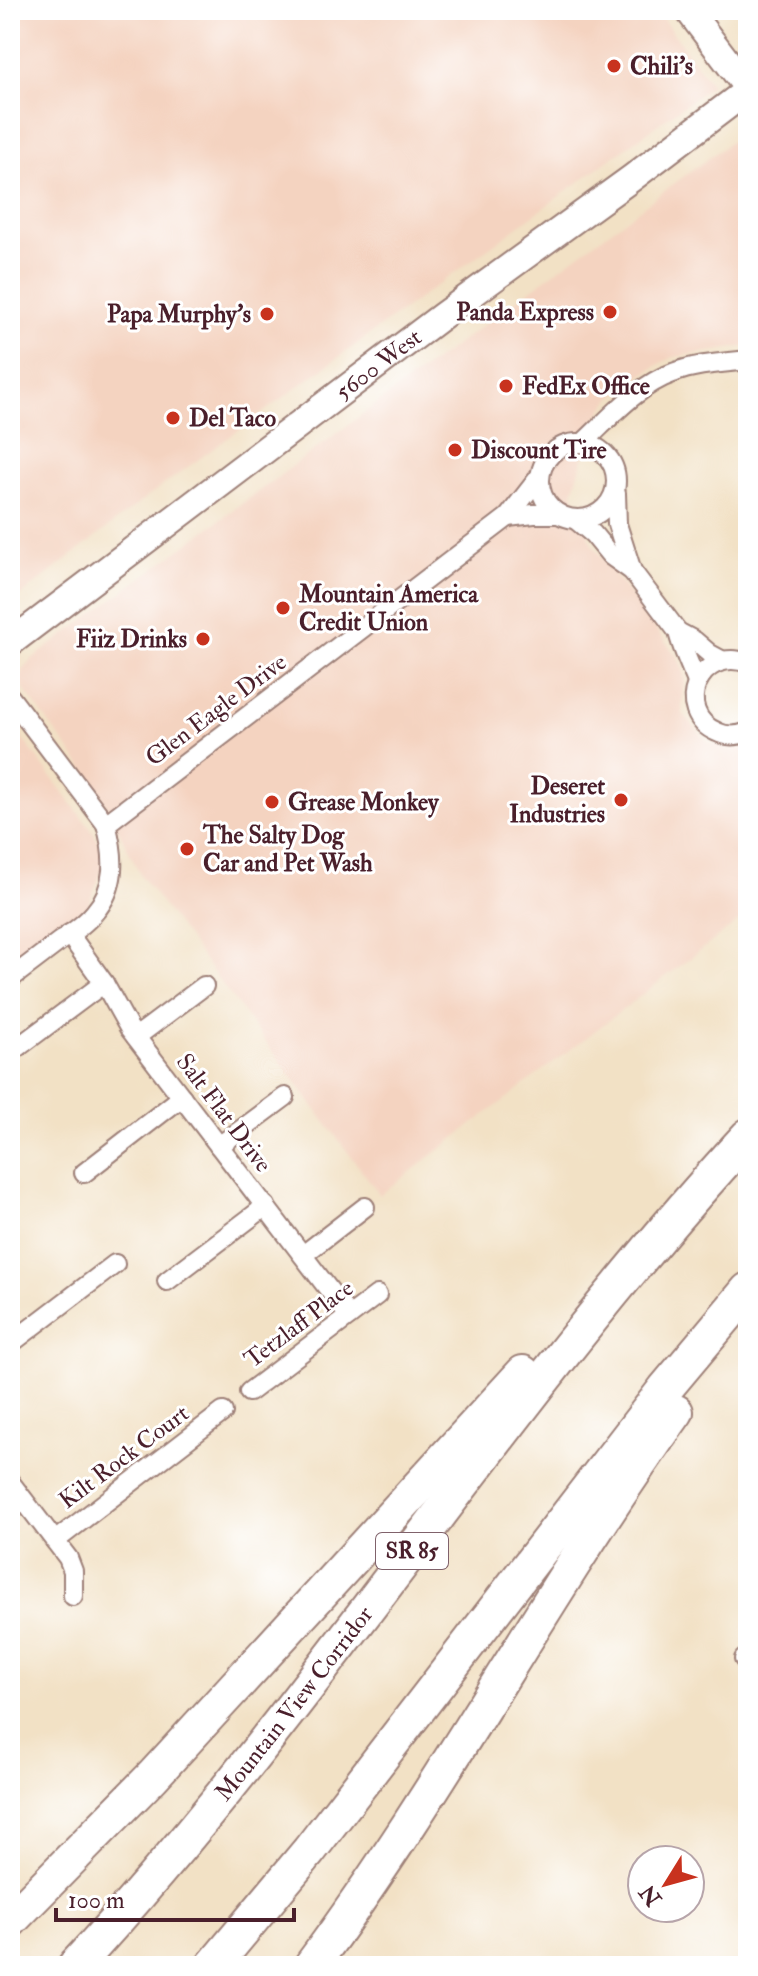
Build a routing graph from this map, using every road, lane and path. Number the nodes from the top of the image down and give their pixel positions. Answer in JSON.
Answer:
{"nodes":[{"id":1,"x":688,"y":10,"type":"edge"},
{"id":2,"x":748,"y":90,"type":"edge"},
{"id":3,"x":748,"y":360,"type":"edge"},
{"id":4,"x":612,"y":416,"type":"junction"},
{"id":5,"x":583,"y":443,"type":"junction"},
{"id":6,"x":604,"y":453,"type":"junction"},
{"id":7,"x":540,"y":476,"type":"junction"},
{"id":8,"x":616,"y":487,"type":"junction"},
{"id":9,"x":567,"y":516,"type":"junction"},
{"id":10,"x":508,"y":517,"type":"junction"},
{"id":11,"x":632,"y":571,"type":"junction"},
{"id":12,"x":678,"y":632,"type":"junction"},
{"id":13,"x":10,"y":643,"type":"edge"},
{"id":14,"x":723,"y":661,"type":"junction"},
{"id":15,"x":748,"y":663,"type":"edge"},
{"id":16,"x":697,"y":682,"type":"junction"},
{"id":17,"x":10,"y":697,"type":"edge"},
{"id":18,"x":748,"y":732,"type":"edge"},
{"id":19,"x":106,"y":824,"type":"junction"},
{"id":20,"x":69,"y":934,"type":"junction"},
{"id":21,"x":10,"y":979,"type":"edge"},
{"id":22,"x":104,"y":983,"type":"junction"},
{"id":23,"x":204,"y":986,"type":"dead end"},
{"id":24,"x":136,"y":1037,"type":"junction"},
{"id":25,"x":13,"y":1051,"type":"dead end"},
{"id":26,"x":182,"y":1097,"type":"junction"},
{"id":27,"x":285,"y":1097,"type":"dead end"},
{"id":28,"x":748,"y":1136,"type":"edge"},
{"id":29,"x":219,"y":1146,"type":"junction"},
{"id":30,"x":84,"y":1173,"type":"dead end"},
{"id":31,"x":266,"y":1206,"type":"junction"},
{"id":32,"x":365,"y":1207,"type":"dead end"},
{"id":33,"x":303,"y":1255,"type":"junction"},
{"id":34,"x":115,"y":1264,"type":"dead end"},
{"id":35,"x":632,"y":1267,"type":"junction"},
{"id":36,"x":167,"y":1281,"type":"dead end"},
{"id":37,"x":748,"y":1290,"type":"edge"},
{"id":38,"x":377,"y":1295,"type":"dead end"},
{"id":39,"x":349,"y":1316,"type":"junction"},
{"id":40,"x":748,"y":1317,"type":"edge"},
{"id":41,"x":10,"y":1344,"type":"edge"},
{"id":42,"x":249,"y":1392,"type":"dead end"},
{"id":43,"x":223,"y":1412,"type":"dead end"},
{"id":44,"x":10,"y":1482,"type":"edge"},
{"id":45,"x":55,"y":1541,"type":"junction"},
{"id":46,"x":73,"y":1596,"type":"dead end"},
{"id":47,"x":10,"y":1921,"type":"edge"},
{"id":48,"x":75,"y":1966,"type":"edge"},
{"id":49,"x":213,"y":1966,"type":"edge"},
{"id":50,"x":311,"y":1966,"type":"edge"}],
"edges":[{"from":1,"to":2,"type":"main road"},
{"from":2,"to":13,"type":"main road","name":"5600 West"},
{"from":3,"to":4,"type":"street"},
{"from":4,"to":5,"type":"street"},
{"from":4,"to":6,"type":"street"},
{"from":5,"to":6,"type":"street"},
{"from":5,"to":7,"type":"street"},
{"from":6,"to":8,"type":"street"},
{"from":7,"to":9,"type":"street"},
{"from":7,"to":10,"type":"street","name":"Glen Eagle Drive"},
{"from":8,"to":9,"type":"street"},
{"from":8,"to":11,"type":"street"},
{"from":9,"to":10,"type":"street"},
{"from":9,"to":11,"type":"street"},
{"from":10,"to":19,"type":"street","name":"Glen Eagle Drive"},
{"from":11,"to":12,"type":"street"},
{"from":12,"to":14,"type":"street"},
{"from":12,"to":16,"type":"street"},
{"from":14,"to":15,"type":"street"},
{"from":14,"to":16,"type":"street"},
{"from":16,"to":18,"type":"street"},
{"from":17,"to":19,"type":"street"},
{"from":19,"to":20,"type":"street"},
{"from":20,"to":21,"type":"street"},
{"from":20,"to":22,"type":"street","name":"Salt Flat Drive"},
{"from":22,"to":24,"type":"street","name":"Salt Flat Drive"},
{"from":22,"to":25,"type":"street"},
{"from":23,"to":24,"type":"street"},
{"from":24,"to":26,"type":"street","name":"Salt Flat Drive"},
{"from":26,"to":29,"type":"street","name":"Salt Flat Drive"},
{"from":26,"to":30,"type":"street"},
{"from":27,"to":29,"type":"street"},
{"from":28,"to":35,"type":"highway","name":"Mountain View Corridor","number":"SR 85"},
{"from":29,"to":31,"type":"street","name":"Salt Flat Drive"},
{"from":31,"to":33,"type":"street","name":"Salt Flat Drive"},
{"from":31,"to":36,"type":"street"},
{"from":32,"to":33,"type":"street"},
{"from":33,"to":39,"type":"street","name":"Salt Flat Drive"},
{"from":34,"to":41,"type":"street"},
{"from":35,"to":47,"type":"highway"},
{"from":35,"to":48,"type":"highway","name":"Mountain View Corridor","number":"SR 85"},
{"from":37,"to":49,"type":"highway"},
{"from":38,"to":39,"type":"street","name":"Tetzlaff Place"},
{"from":39,"to":42,"type":"street","name":"Tetzlaff Place"},
{"from":40,"to":50,"type":"highway"},
{"from":43,"to":45,"type":"street","name":"Kilt Rock Court"},
{"from":44,"to":45,"type":"street"},
{"from":45,"to":46,"type":"street"}]}
